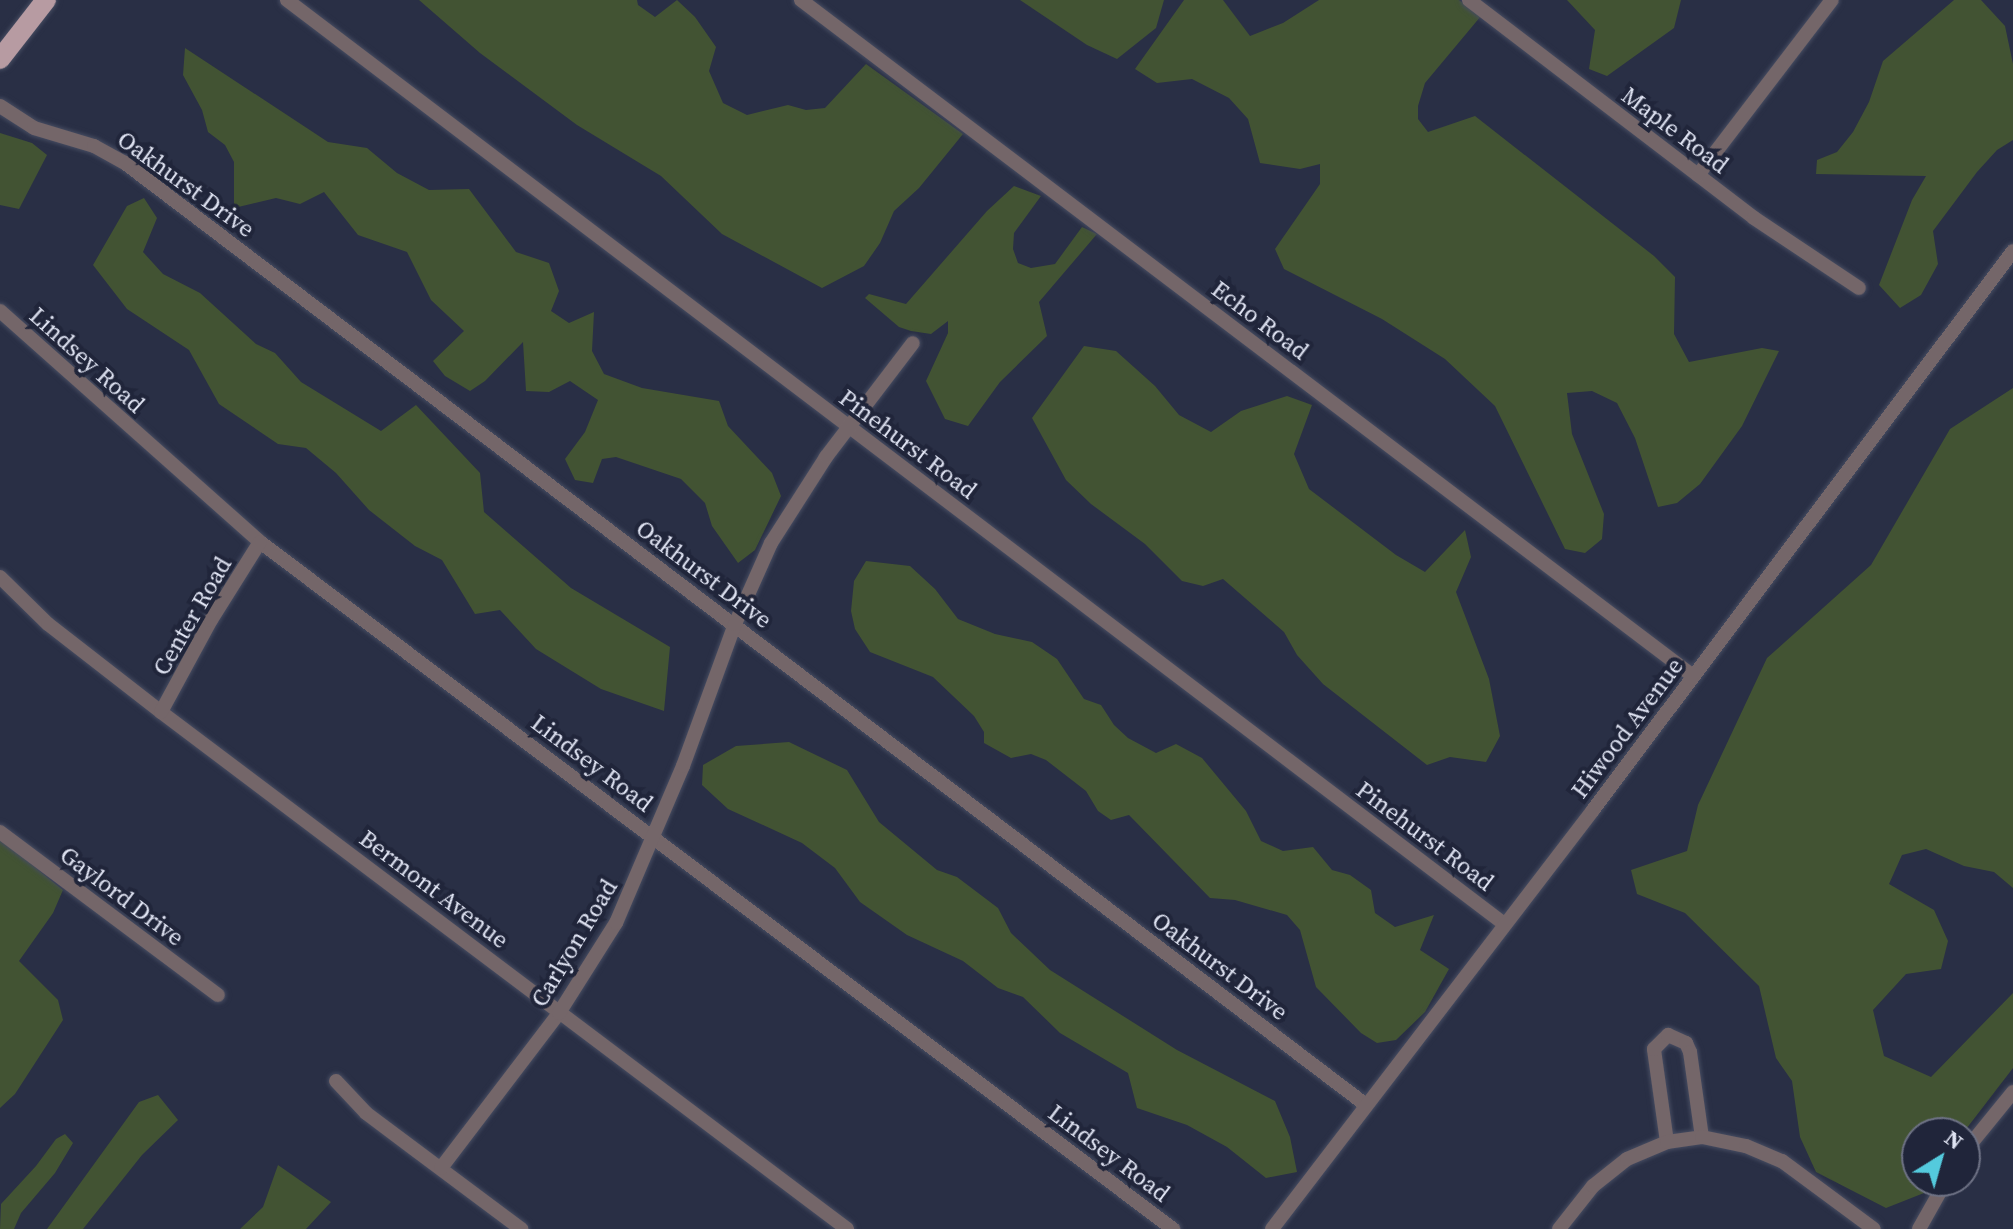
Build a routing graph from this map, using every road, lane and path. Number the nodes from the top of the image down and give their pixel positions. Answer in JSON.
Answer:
{"nodes":[{"id":1,"x":46,"y":0,"type":"edge"},
{"id":2,"x":287,"y":0,"type":"edge"},
{"id":3,"x":801,"y":0,"type":"edge"},
{"id":4,"x":1469,"y":0,"type":"edge"},
{"id":5,"x":1832,"y":0,"type":"edge"},
{"id":6,"x":0,"y":59,"type":"edge"},
{"id":7,"x":0,"y":106,"type":"edge"},
{"id":8,"x":1698,"y":175,"type":"junction"},
{"id":9,"x":2013,"y":251,"type":"edge"},
{"id":10,"x":1859,"y":288,"type":"dead end"},
{"id":11,"x":0,"y":311,"type":"edge"},
{"id":12,"x":913,"y":343,"type":"dead end"},
{"id":13,"x":849,"y":427,"type":"junction"},
{"id":14,"x":260,"y":542,"type":"junction"},
{"id":15,"x":0,"y":577,"type":"edge"},
{"id":16,"x":735,"y":624,"type":"junction"},
{"id":17,"x":1693,"y":676,"type":"junction"},
{"id":18,"x":161,"y":712,"type":"junction"},
{"id":19,"x":0,"y":832,"type":"edge"},
{"id":20,"x":654,"y":838,"type":"junction"},
{"id":21,"x":1503,"y":923,"type":"junction"},
{"id":22,"x":218,"y":995,"type":"dead end"},
{"id":23,"x":559,"y":1013,"type":"junction"},
{"id":24,"x":336,"y":1081,"type":"dead end"},
{"id":25,"x":2013,"y":1092,"type":"edge"},
{"id":26,"x":1366,"y":1105,"type":"junction"},
{"id":27,"x":1981,"y":1131,"type":"edge"},
{"id":28,"x":1702,"y":1137,"type":"junction"},
{"id":29,"x":1667,"y":1142,"type":"junction"},
{"id":30,"x":441,"y":1168,"type":"junction"},
{"id":31,"x":1937,"y":1197,"type":"edge"},
{"id":32,"x":521,"y":1229,"type":"edge"},
{"id":33,"x":847,"y":1229,"type":"edge"},
{"id":34,"x":1173,"y":1229,"type":"edge"},
{"id":35,"x":1272,"y":1229,"type":"edge"},
{"id":36,"x":1559,"y":1229,"type":"edge"},
{"id":37,"x":1874,"y":1229,"type":"edge"},
{"id":38,"x":1919,"y":1229,"type":"edge"}],
"edges":[{"from":1,"to":6,"type":"main road"},
{"from":2,"to":13,"type":"street","name":"Pinehurst Road"},
{"from":3,"to":17,"type":"street","name":"Echo Road"},
{"from":4,"to":8,"type":"street","name":"Maple Road"},
{"from":5,"to":8,"type":"street"},
{"from":7,"to":16,"type":"street","name":"Oakhurst Drive"},
{"from":8,"to":10,"type":"street","name":"Maple Road"},
{"from":9,"to":17,"type":"street","name":"Hiwood Avenue"},
{"from":11,"to":14,"type":"street","name":"Lindsey Road"},
{"from":12,"to":13,"type":"street","name":"Carlyon Road"},
{"from":13,"to":16,"type":"street","name":"Carlyon Road"},
{"from":13,"to":21,"type":"street","name":"Pinehurst Road"},
{"from":14,"to":18,"type":"street","name":"Center Road"},
{"from":14,"to":20,"type":"street","name":"Lindsey Road"},
{"from":15,"to":18,"type":"street","name":"Bermont Avenue"},
{"from":16,"to":20,"type":"street","name":"Carlyon Road"},
{"from":16,"to":26,"type":"street","name":"Oakhurst Drive"},
{"from":17,"to":21,"type":"street","name":"Hiwood Avenue"},
{"from":18,"to":23,"type":"street","name":"Bermont Avenue"},
{"from":19,"to":22,"type":"street","name":"Gaylord Drive"},
{"from":20,"to":23,"type":"street","name":"Carlyon Road"},
{"from":20,"to":34,"type":"street","name":"Lindsey Road"},
{"from":21,"to":26,"type":"street","name":"Hiwood Avenue"},
{"from":23,"to":30,"type":"street","name":"Carlyon Road"},
{"from":23,"to":33,"type":"street","name":"Bermont Avenue"},
{"from":24,"to":30,"type":"street"},
{"from":25,"to":27,"type":"street"},
{"from":26,"to":35,"type":"street","name":"Hiwood Avenue"},
{"from":28,"to":29,"type":"street"},
{"from":28,"to":29,"type":"street"},
{"from":28,"to":37,"type":"street"},
{"from":29,"to":36,"type":"street"},
{"from":30,"to":32,"type":"street"},
{"from":31,"to":38,"type":"street"}]}
